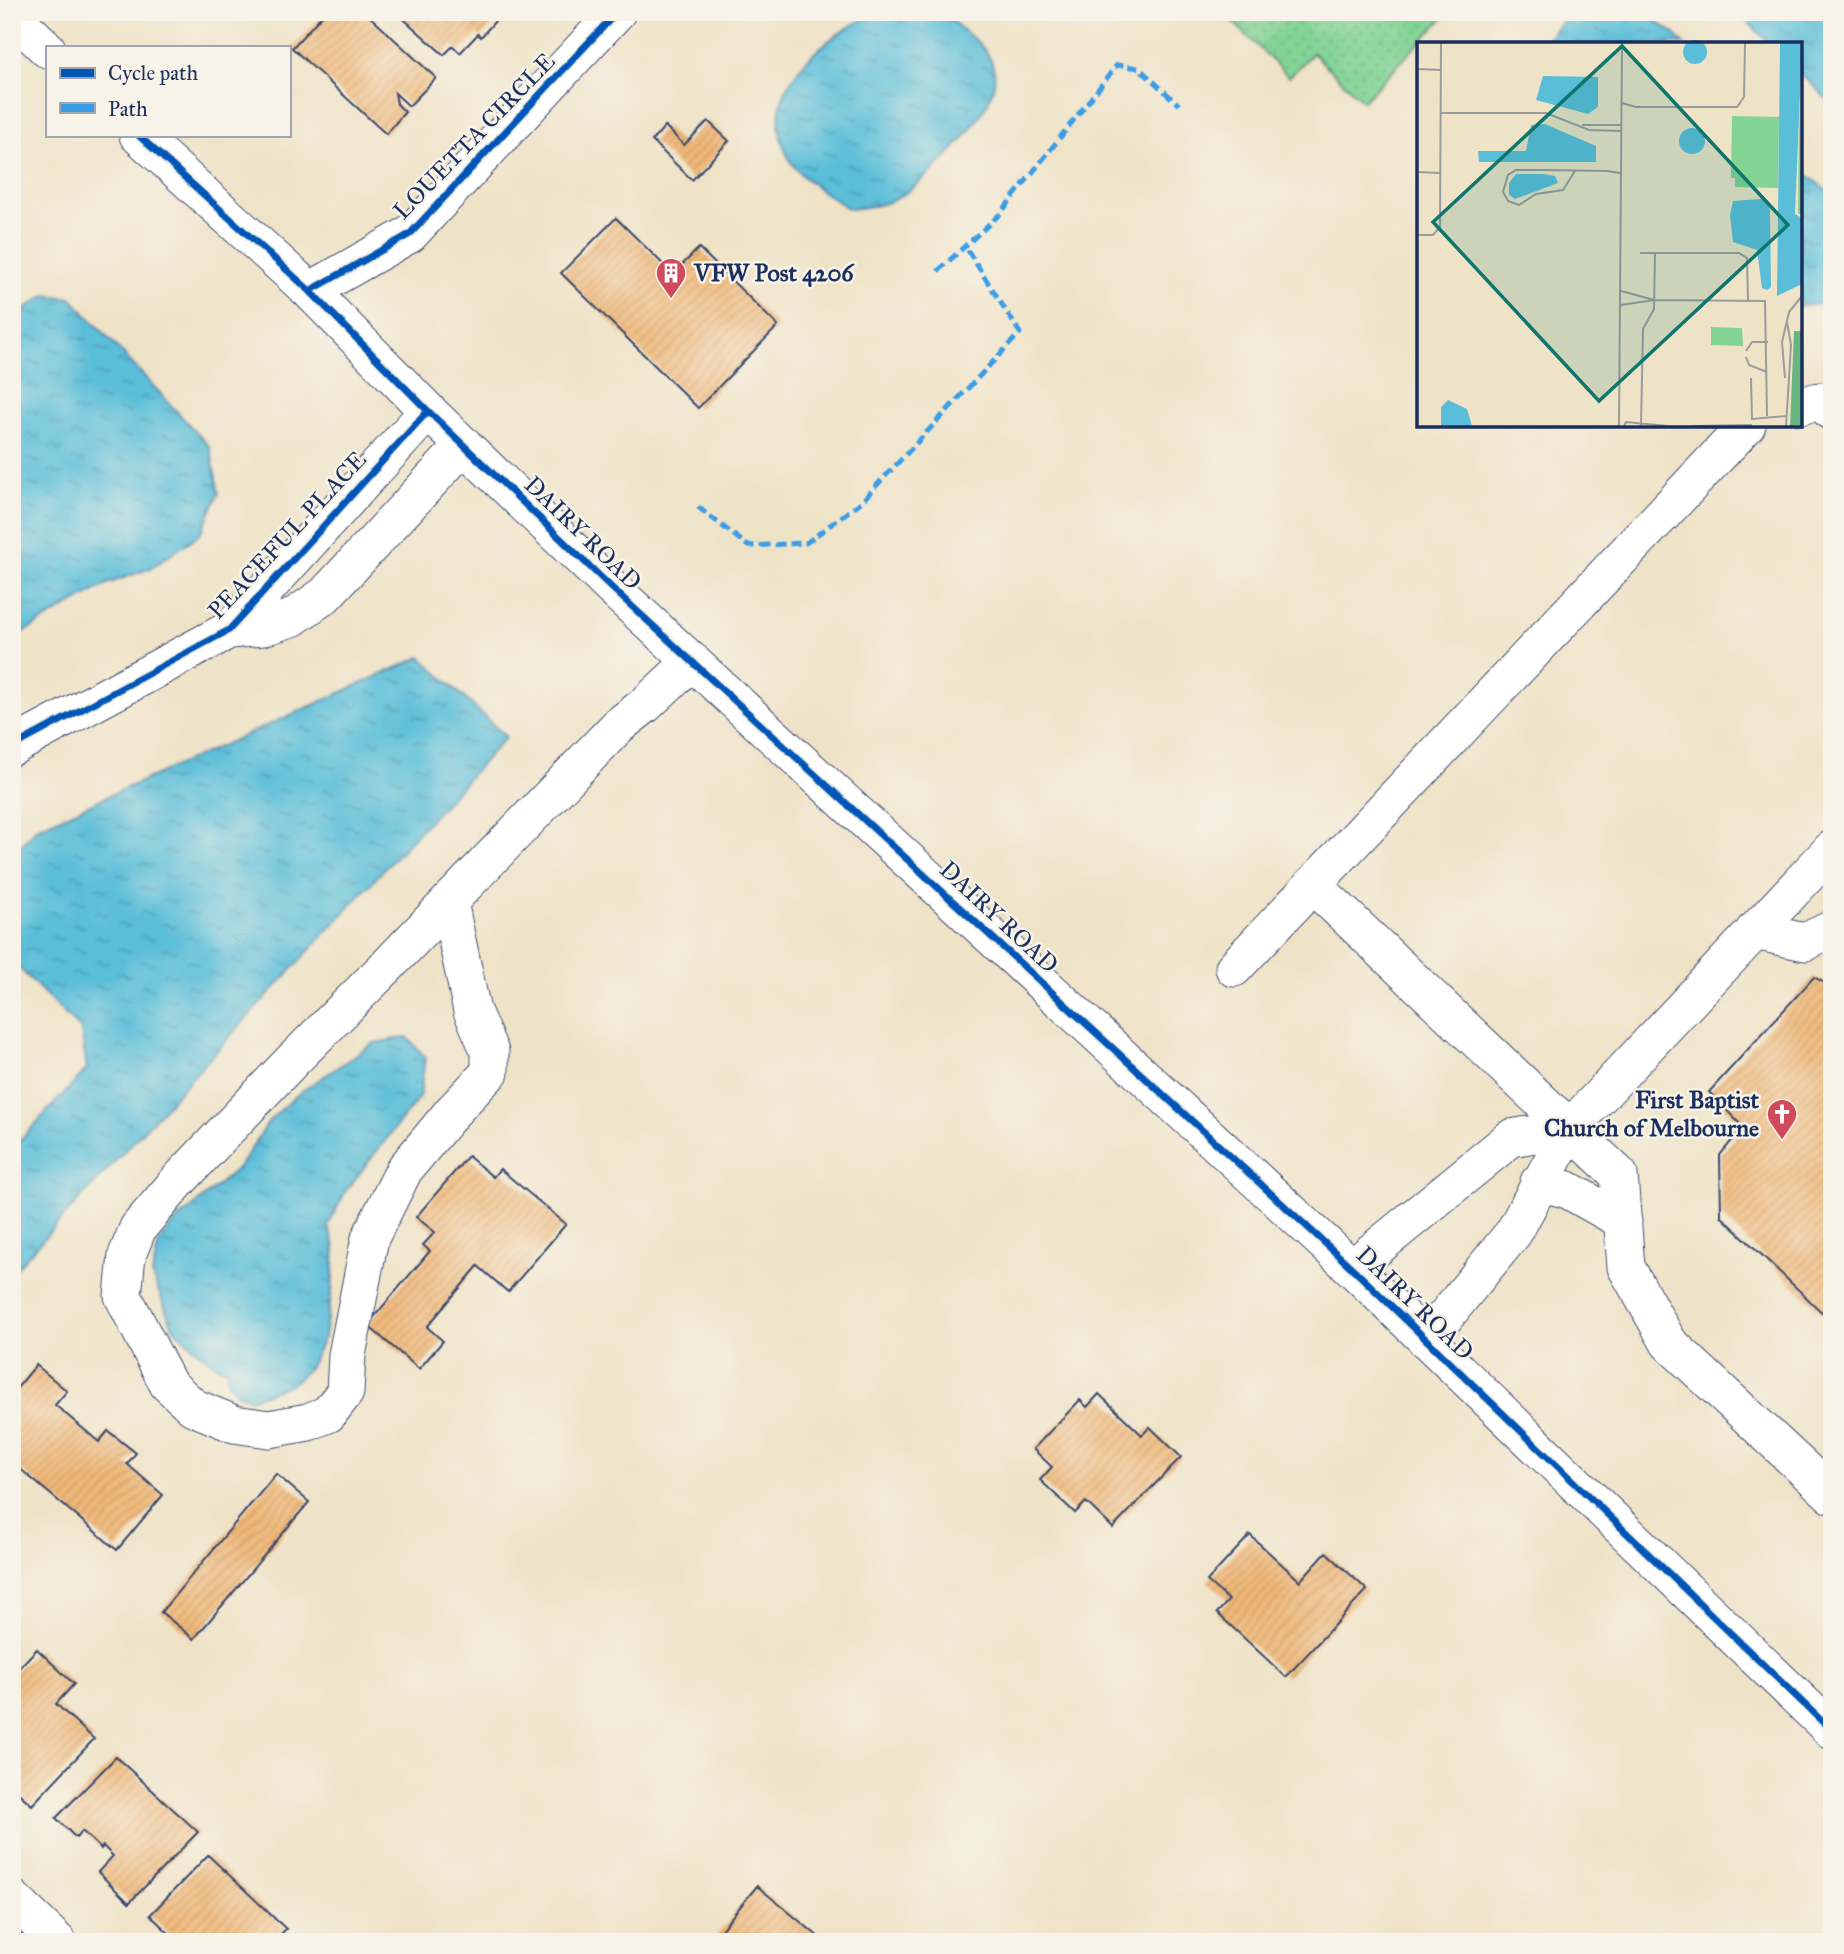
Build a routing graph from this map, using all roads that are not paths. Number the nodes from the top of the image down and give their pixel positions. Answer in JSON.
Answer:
{"nodes":[{"id":1,"x":617,"y":12,"type":"edge"},
{"id":2,"x":12,"y":15,"type":"edge"},
{"id":3,"x":46,"y":48,"type":"edge"},
{"id":4,"x":139,"y":136,"type":"edge"},
{"id":5,"x":310,"y":291,"type":"junction"},
{"id":6,"x":1802,"y":405,"type":"edge"},
{"id":7,"x":428,"y":411,"type":"junction"},
{"id":8,"x":1832,"y":412,"type":"edge"},
{"id":9,"x":1745,"y":427,"type":"edge"},
{"id":10,"x":464,"y":445,"type":"junction"},
{"id":11,"x":229,"y":630,"type":"junction"},
{"id":12,"x":692,"y":661,"type":"junction"},
{"id":13,"x":12,"y":747,"type":"edge"},
{"id":14,"x":1832,"y":849,"type":"edge"},
{"id":15,"x":1313,"y":885,"type":"junction"},
{"id":16,"x":449,"y":902,"type":"junction"},
{"id":17,"x":1832,"y":929,"type":"edge"},
{"id":18,"x":1754,"y":932,"type":"junction"},
{"id":19,"x":1234,"y":968,"type":"dead end"},
{"id":20,"x":1570,"y":1128,"type":"junction"},
{"id":21,"x":1539,"y":1182,"type":"junction"},
{"id":22,"x":1623,"y":1221,"type":"junction"},
{"id":23,"x":1352,"y":1268,"type":"junction"},
{"id":24,"x":1426,"y":1340,"type":"junction"},
{"id":25,"x":1832,"y":1494,"type":"edge"},
{"id":26,"x":1832,"y":1731,"type":"edge"},
{"id":27,"x":12,"y":1898,"type":"edge"},
{"id":28,"x":58,"y":1942,"type":"edge"}],
"edges":[{"from":1,"to":5,"type":"street","name":"LOUETTA CIRCLE"},
{"from":2,"to":3,"type":"street"},
{"from":4,"to":5,"type":"street","name":"DAIRY ROAD"},
{"from":5,"to":7,"type":"street","name":"DAIRY ROAD"},
{"from":6,"to":8,"type":"street"},
{"from":7,"to":10,"type":"street","name":"DAIRY ROAD"},
{"from":7,"to":11,"type":"street","name":"PEACEFUL PLACE"},
{"from":9,"to":15,"type":"street"},
{"from":10,"to":11,"type":"street","name":"PEACEFUL PLACE"},
{"from":10,"to":12,"type":"street","name":"DAIRY ROAD"},
{"from":11,"to":13,"type":"street","name":"PEACEFUL PLACE"},
{"from":12,"to":16,"type":"street"},
{"from":12,"to":23,"type":"street","name":"DAIRY ROAD"},
{"from":14,"to":18,"type":"street"},
{"from":15,"to":19,"type":"street"},
{"from":15,"to":20,"type":"street"},
{"from":16,"to":16,"type":"street"},
{"from":17,"to":18,"type":"street"},
{"from":18,"to":20,"type":"street"},
{"from":20,"to":21,"type":"street"},
{"from":20,"to":22,"type":"street"},
{"from":20,"to":23,"type":"street"},
{"from":21,"to":22,"type":"street"},
{"from":21,"to":24,"type":"street"},
{"from":22,"to":25,"type":"street"},
{"from":23,"to":24,"type":"street","name":"DAIRY ROAD"},
{"from":24,"to":26,"type":"street","name":"DAIRY ROAD"},
{"from":27,"to":28,"type":"street"}]}
